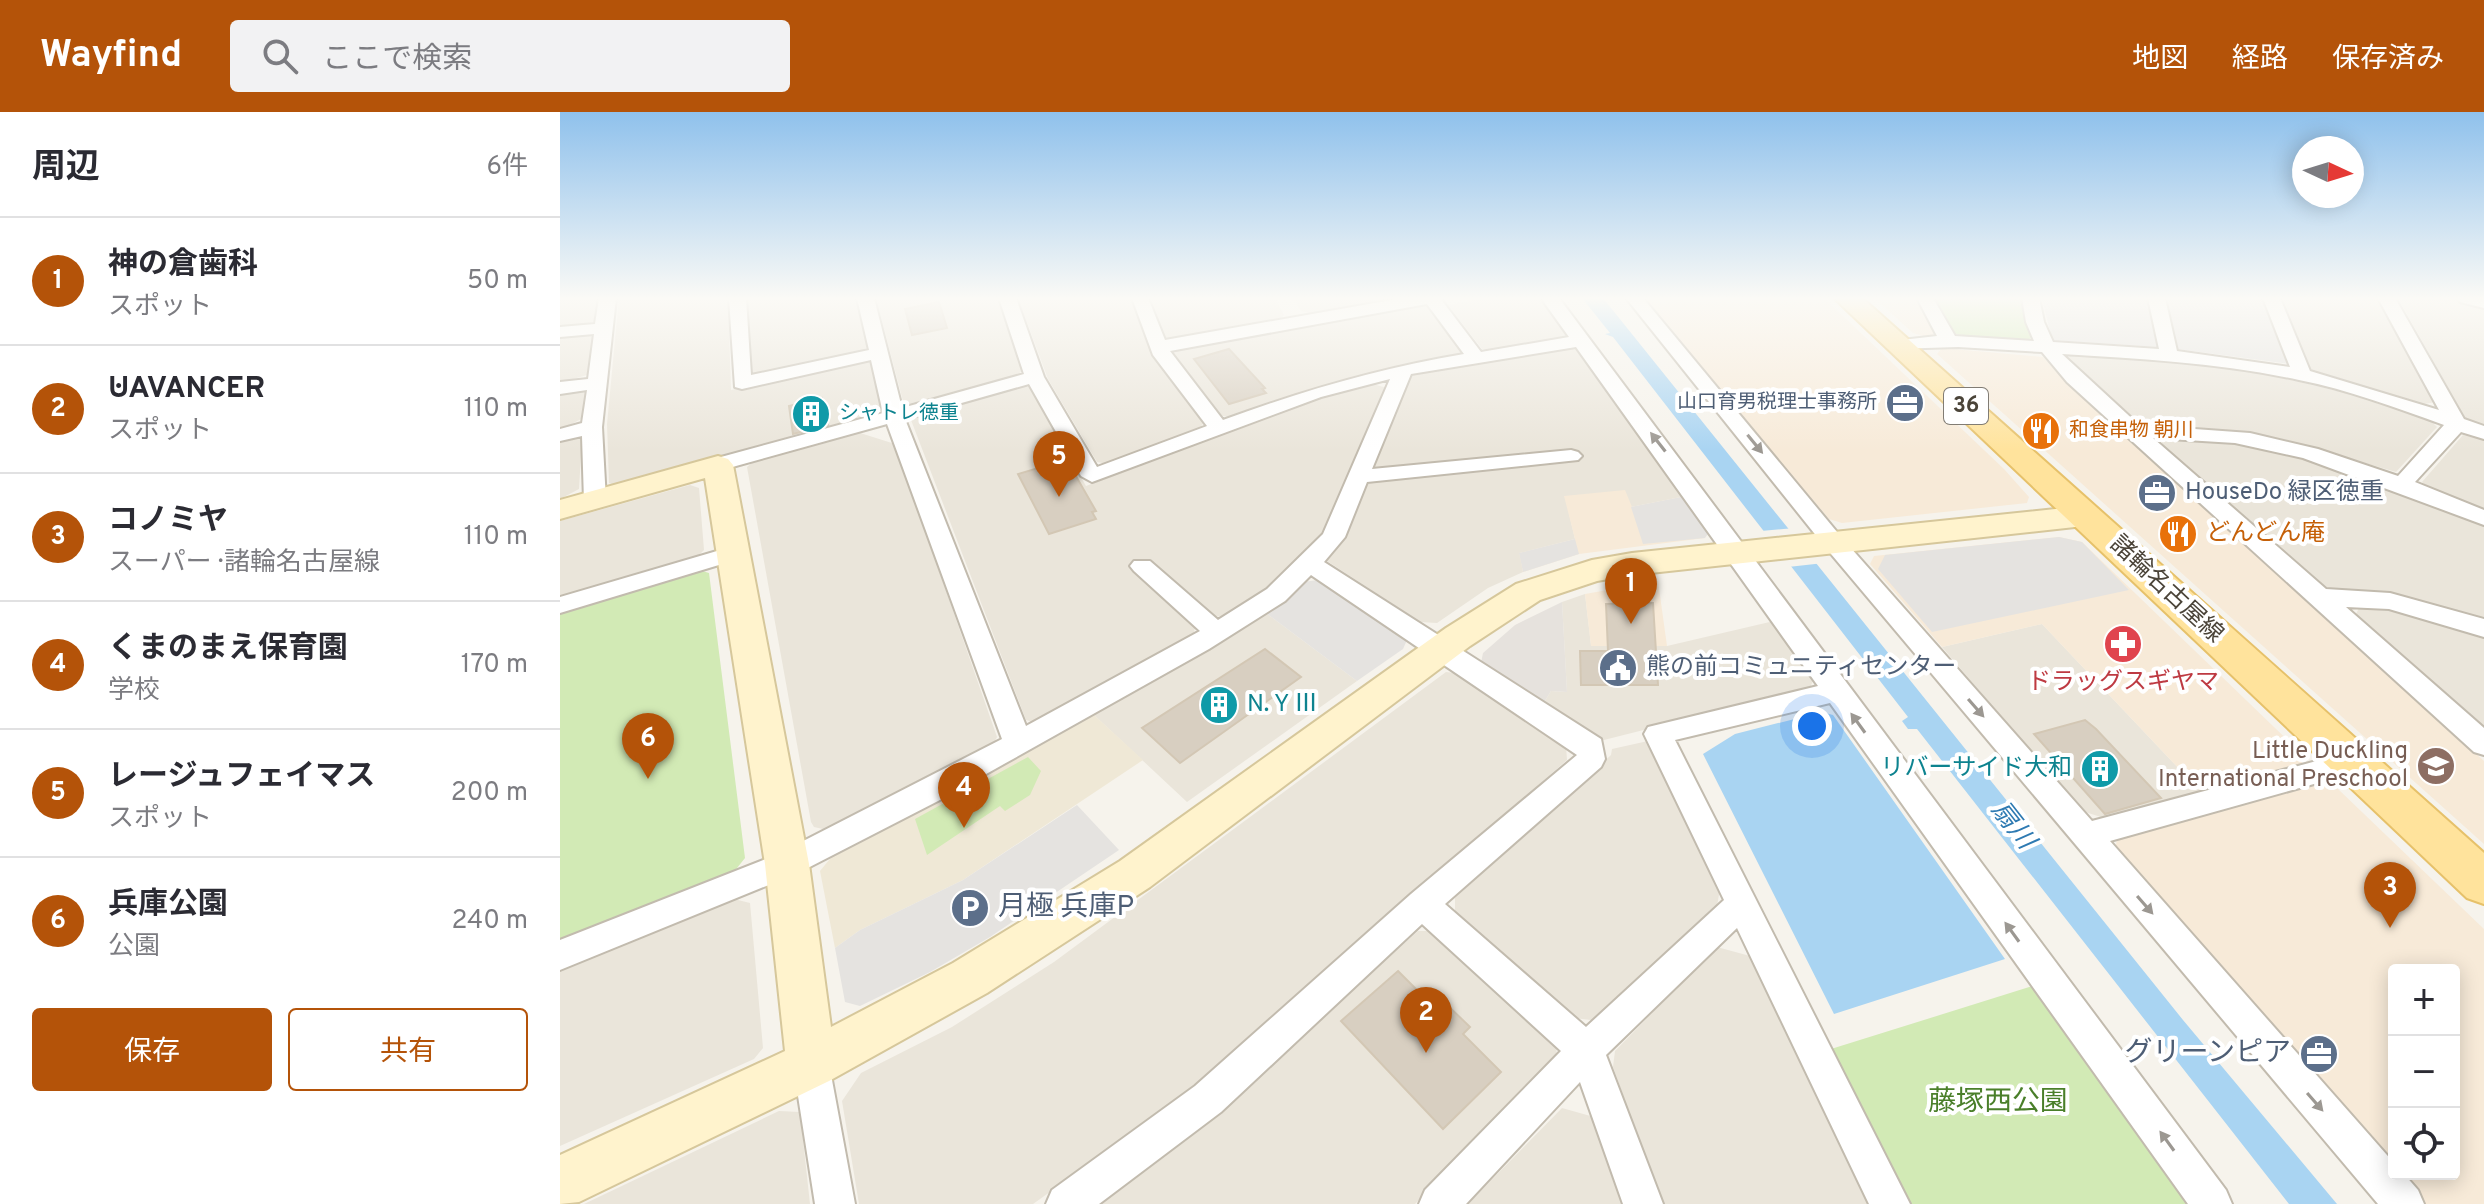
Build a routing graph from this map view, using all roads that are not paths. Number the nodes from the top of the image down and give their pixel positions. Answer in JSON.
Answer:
{"nodes":[{"id":1,"x":602,"y":349,"type":"edge"},
{"id":2,"x":740,"y":349,"type":"edge"},
{"id":3,"x":879,"y":349,"type":"edge"},
{"id":4,"x":1025,"y":349,"type":"edge"},
{"id":5,"x":1160,"y":349,"type":"edge"},
{"id":6,"x":1469,"y":349,"type":"edge"},
{"id":7,"x":1531,"y":349,"type":"edge"},
{"id":8,"x":1587,"y":349,"type":"edge"},
{"id":9,"x":1673,"y":349,"type":"edge"},
{"id":10,"x":1903,"y":349,"type":"edge"},
{"id":11,"x":2047,"y":349,"type":"edge"},
{"id":12,"x":2075,"y":349,"type":"edge"},
{"id":13,"x":2168,"y":349,"type":"edge"},
{"id":14,"x":2292,"y":349,"type":"edge"},
{"id":15,"x":2415,"y":349,"type":"edge"},
{"id":16,"x":880,"y":353,"type":"junction"},
{"id":17,"x":2169,"y":355,"type":"junction"},
{"id":18,"x":1476,"y":358,"type":"junction"},
{"id":19,"x":1403,"y":370,"type":"junction"},
{"id":20,"x":2302,"y":374,"type":"junction"},
{"id":21,"x":1034,"y":377,"type":"junction"},
{"id":22,"x":598,"y":383,"type":"junction"},
{"id":23,"x":560,"y":388,"type":"edge"},
{"id":24,"x":894,"y":416,"type":"junction"},
{"id":25,"x":2457,"y":424,"type":"junction"},
{"id":26,"x":592,"y":427,"type":"junction"},
{"id":27,"x":1219,"y":428,"type":"junction"},
{"id":28,"x":2132,"y":431,"type":"junction"},
{"id":29,"x":2484,"y":433,"type":"edge"},
{"id":30,"x":560,"y":435,"type":"edge"},
{"id":31,"x":1571,"y":456,"type":"dead end"},
{"id":32,"x":718,"y":465,"type":"junction"},
{"id":33,"x":1356,"y":477,"type":"junction"},
{"id":34,"x":2402,"y":484,"type":"junction"},
{"id":35,"x":595,"y":501,"type":"junction"},
{"id":36,"x":560,"y":510,"type":"edge"},
{"id":37,"x":2084,"y":516,"type":"junction"},
{"id":38,"x":2484,"y":518,"type":"edge"},
{"id":39,"x":1822,"y":544,"type":"junction"},
{"id":40,"x":1752,"y":550,"type":"junction"},
{"id":41,"x":734,"y":553,"type":"junction"},
{"id":42,"x":1309,"y":563,"type":"junction"},
{"id":43,"x":1142,"y":566,"type":"dead end"},
{"id":44,"x":2317,"y":597,"type":"junction"},
{"id":45,"x":560,"y":605,"type":"edge"},
{"id":46,"x":2484,"y":628,"type":"edge"},
{"id":47,"x":1216,"y":632,"type":"junction"},
{"id":48,"x":1441,"y":649,"type":"junction"},
{"id":49,"x":1835,"y":692,"type":"junction"},
{"id":50,"x":1018,"y":743,"type":"junction"},
{"id":51,"x":2484,"y":744,"type":"edge"},
{"id":52,"x":2354,"y":762,"type":"junction"},
{"id":53,"x":2085,"y":835,"type":"junction"},
{"id":54,"x":787,"y":864,"type":"junction"},
{"id":55,"x":2484,"y":883,"type":"edge"},
{"id":56,"x":1422,"y":904,"type":"junction"},
{"id":57,"x":1740,"y":905,"type":"junction"},
{"id":58,"x":560,"y":955,"type":"edge"},
{"id":59,"x":1586,"y":1050,"type":"junction"},
{"id":60,"x":811,"y":1064,"type":"junction"},
{"id":61,"x":560,"y":1183,"type":"edge"},
{"id":62,"x":835,"y":1204,"type":"edge"},
{"id":63,"x":1066,"y":1204,"type":"edge"},
{"id":64,"x":1439,"y":1204,"type":"edge"},
{"id":65,"x":1643,"y":1204,"type":"edge"},
{"id":66,"x":1890,"y":1204,"type":"edge"},
{"id":67,"x":2212,"y":1204,"type":"edge"},
{"id":68,"x":2404,"y":1204,"type":"edge"}],
"edges":[{"from":1,"to":22,"type":"street"},
{"from":2,"to":16,"type":"street"},
{"from":3,"to":16,"type":"street"},
{"from":4,"to":21,"type":"street"},
{"from":5,"to":27,"type":"street"},
{"from":6,"to":18,"type":"street"},
{"from":7,"to":18,"type":"street"},
{"from":40,"to":8,"type":"street","one_way":true},
{"from":9,"to":39,"type":"street","one_way":true},
{"from":10,"to":37,"type":"main road","name":"諸輪名古屋線","number":"36"},
{"from":11,"to":28,"type":"street"},
{"from":12,"to":17,"type":"street"},
{"from":13,"to":17,"type":"street"},
{"from":14,"to":20,"type":"street"},
{"from":15,"to":25,"type":"street"},
{"from":16,"to":24,"type":"street"},
{"from":17,"to":20,"type":"street"},
{"from":18,"to":19,"type":"street"},
{"from":19,"to":27,"type":"street"},
{"from":19,"to":33,"type":"street"},
{"from":20,"to":25,"type":"street"},
{"from":21,"to":24,"type":"street"},
{"from":21,"to":27,"type":"street"},
{"from":22,"to":23,"type":"street"},
{"from":22,"to":26,"type":"street"},
{"from":24,"to":32,"type":"street"},
{"from":24,"to":50,"type":"street"},
{"from":25,"to":29,"type":"street"},
{"from":25,"to":34,"type":"street"},
{"from":26,"to":30,"type":"street"},
{"from":26,"to":35,"type":"street"},
{"from":28,"to":34,"type":"street"},
{"from":28,"to":44,"type":"street"},
{"from":31,"to":33,"type":"street"},
{"from":32,"to":35,"type":"street"},
{"from":32,"to":41,"type":"street"},
{"from":33,"to":42,"type":"street"},
{"from":34,"to":38,"type":"street"},
{"from":35,"to":36,"type":"street"},
{"from":37,"to":39,"type":"street"},
{"from":37,"to":52,"type":"main road","name":"諸輪名古屋線","number":"36"},
{"from":39,"to":40,"type":"street"},
{"from":39,"to":53,"type":"street","one_way":true},
{"from":40,"to":48,"type":"street"},
{"from":40,"to":49,"type":"street"},
{"from":41,"to":45,"type":"street"},
{"from":41,"to":54,"type":"street"},
{"from":42,"to":47,"type":"street"},
{"from":42,"to":48,"type":"street"},
{"from":43,"to":47,"type":"street"},
{"from":44,"to":46,"type":"street"},
{"from":44,"to":51,"type":"street"},
{"from":47,"to":50,"type":"street"},
{"from":48,"to":56,"type":"street"},
{"from":48,"to":60,"type":"street"},
{"from":49,"to":57,"type":"street"},
{"from":67,"to":49,"type":"street","one_way":true},
{"from":50,"to":54,"type":"street"},
{"from":52,"to":53,"type":"street"},
{"from":52,"to":55,"type":"main road","name":"諸輪名古屋線","number":"36"},
{"from":53,"to":68,"type":"street","one_way":true},
{"from":54,"to":58,"type":"street"},
{"from":54,"to":60,"type":"street"},
{"from":56,"to":59,"type":"street"},
{"from":56,"to":63,"type":"street"},
{"from":57,"to":59,"type":"street"},
{"from":57,"to":66,"type":"street"},
{"from":59,"to":64,"type":"street"},
{"from":59,"to":65,"type":"street"},
{"from":60,"to":61,"type":"street"},
{"from":60,"to":62,"type":"street"}]}
